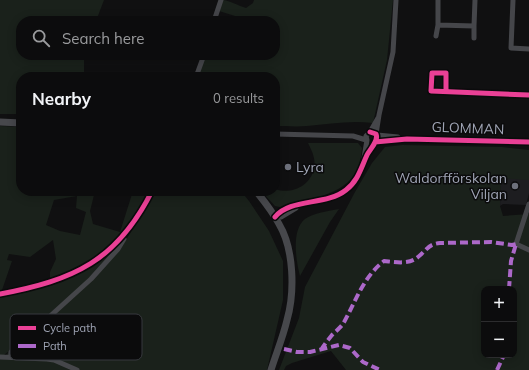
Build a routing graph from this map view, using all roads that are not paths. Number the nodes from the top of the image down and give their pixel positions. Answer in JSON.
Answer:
{"nodes":[{"id":1,"x":220,"y":0,"type":"edge"},
{"id":2,"x":396,"y":0,"type":"edge"},
{"id":3,"x":438,"y":0,"type":"edge"},
{"id":4,"x":475,"y":0,"type":"edge"},
{"id":5,"x":513,"y":0,"type":"edge"},
{"id":6,"x":215,"y":16,"type":"edge"},
{"id":7,"x":438,"y":25,"type":"junction"},
{"id":8,"x":474,"y":26,"type":"junction"},
{"id":9,"x":436,"y":36,"type":"dead end"},
{"id":10,"x":474,"y":38,"type":"dead end"},
{"id":11,"x":505,"y":48,"type":"dead end"},
{"id":12,"x":511,"y":48,"type":"junction"},
{"id":13,"x":529,"y":49,"type":"edge"},
{"id":14,"x":202,"y":60,"type":"edge"},
{"id":15,"x":198,"y":72,"type":"edge"},
{"id":16,"x":446,"y":91,"type":"junction"},
{"id":17,"x":529,"y":95,"type":"edge"},
{"id":18,"x":379,"y":115,"type":"junction"},
{"id":19,"x":0,"y":122,"type":"edge"},
{"id":20,"x":16,"y":123,"type":"edge"},
{"id":21,"x":369,"y":132,"type":"junction"},
{"id":22,"x":280,"y":134,"type":"edge"},
{"id":23,"x":377,"y":134,"type":"junction"},
{"id":24,"x":353,"y":136,"type":"junction"},
{"id":25,"x":407,"y":139,"type":"junction"},
{"id":26,"x":366,"y":140,"type":"junction"},
{"id":27,"x":375,"y":142,"type":"junction"},
{"id":28,"x":529,"y":142,"type":"edge"},
{"id":29,"x":364,"y":162,"type":"junction"},
{"id":30,"x":149,"y":196,"type":"edge"},
{"id":31,"x":260,"y":196,"type":"edge"},
{"id":32,"x":529,"y":204,"type":"edge"},
{"id":33,"x":275,"y":217,"type":"junction"},
{"id":34,"x":124,"y":236,"type":"junction"},
{"id":35,"x":529,"y":250,"type":"edge"},
{"id":36,"x":0,"y":294,"type":"edge"},
{"id":37,"x":52,"y":314,"type":"edge"},
{"id":38,"x":0,"y":357,"type":"edge"},
{"id":39,"x":10,"y":357,"type":"edge"},
{"id":40,"x":54,"y":360,"type":"edge"},
{"id":41,"x":77,"y":370,"type":"edge"},
{"id":42,"x":270,"y":370,"type":"edge"}],
"edges":[{"from":1,"to":6,"type":"street"},
{"from":2,"to":18,"type":"street"},
{"from":3,"to":7,"type":"street"},
{"from":4,"to":8,"type":"street"},
{"from":5,"to":12,"type":"street"},
{"from":7,"to":8,"type":"street"},
{"from":7,"to":9,"type":"street"},
{"from":8,"to":10,"type":"street"},
{"from":11,"to":12,"type":"street"},
{"from":12,"to":13,"type":"street"},
{"from":14,"to":15,"type":"street"},
{"from":16,"to":16,"type":"street"},
{"from":16,"to":17,"type":"street"},
{"from":18,"to":21,"type":"street"},
{"from":18,"to":23,"type":"street"},
{"from":19,"to":20,"type":"main road"},
{"from":21,"to":23,"type":"street"},
{"from":21,"to":24,"type":"street"},
{"from":21,"to":26,"type":"street"},
{"from":22,"to":24,"type":"street"},
{"from":23,"to":25,"type":"street","name":"GLOMMAN"},
{"from":23,"to":27,"type":"street"},
{"from":24,"to":26,"type":"street"},
{"from":25,"to":27,"type":"street","name":"GLOMMAN"},
{"from":25,"to":28,"type":"street","name":"GLOMMAN"},
{"from":26,"to":27,"type":"street"},
{"from":26,"to":29,"type":"street"},
{"from":27,"to":29,"type":"street"},
{"from":29,"to":33,"type":"street"},
{"from":30,"to":34,"type":"street"},
{"from":31,"to":33,"type":"main road"},
{"from":32,"to":35,"type":"street"},
{"from":33,"to":42,"type":"main road"},
{"from":34,"to":36,"type":"street"},
{"from":34,"to":37,"type":"street"},
{"from":38,"to":39,"type":"street"},
{"from":40,"to":41,"type":"street"}]}
